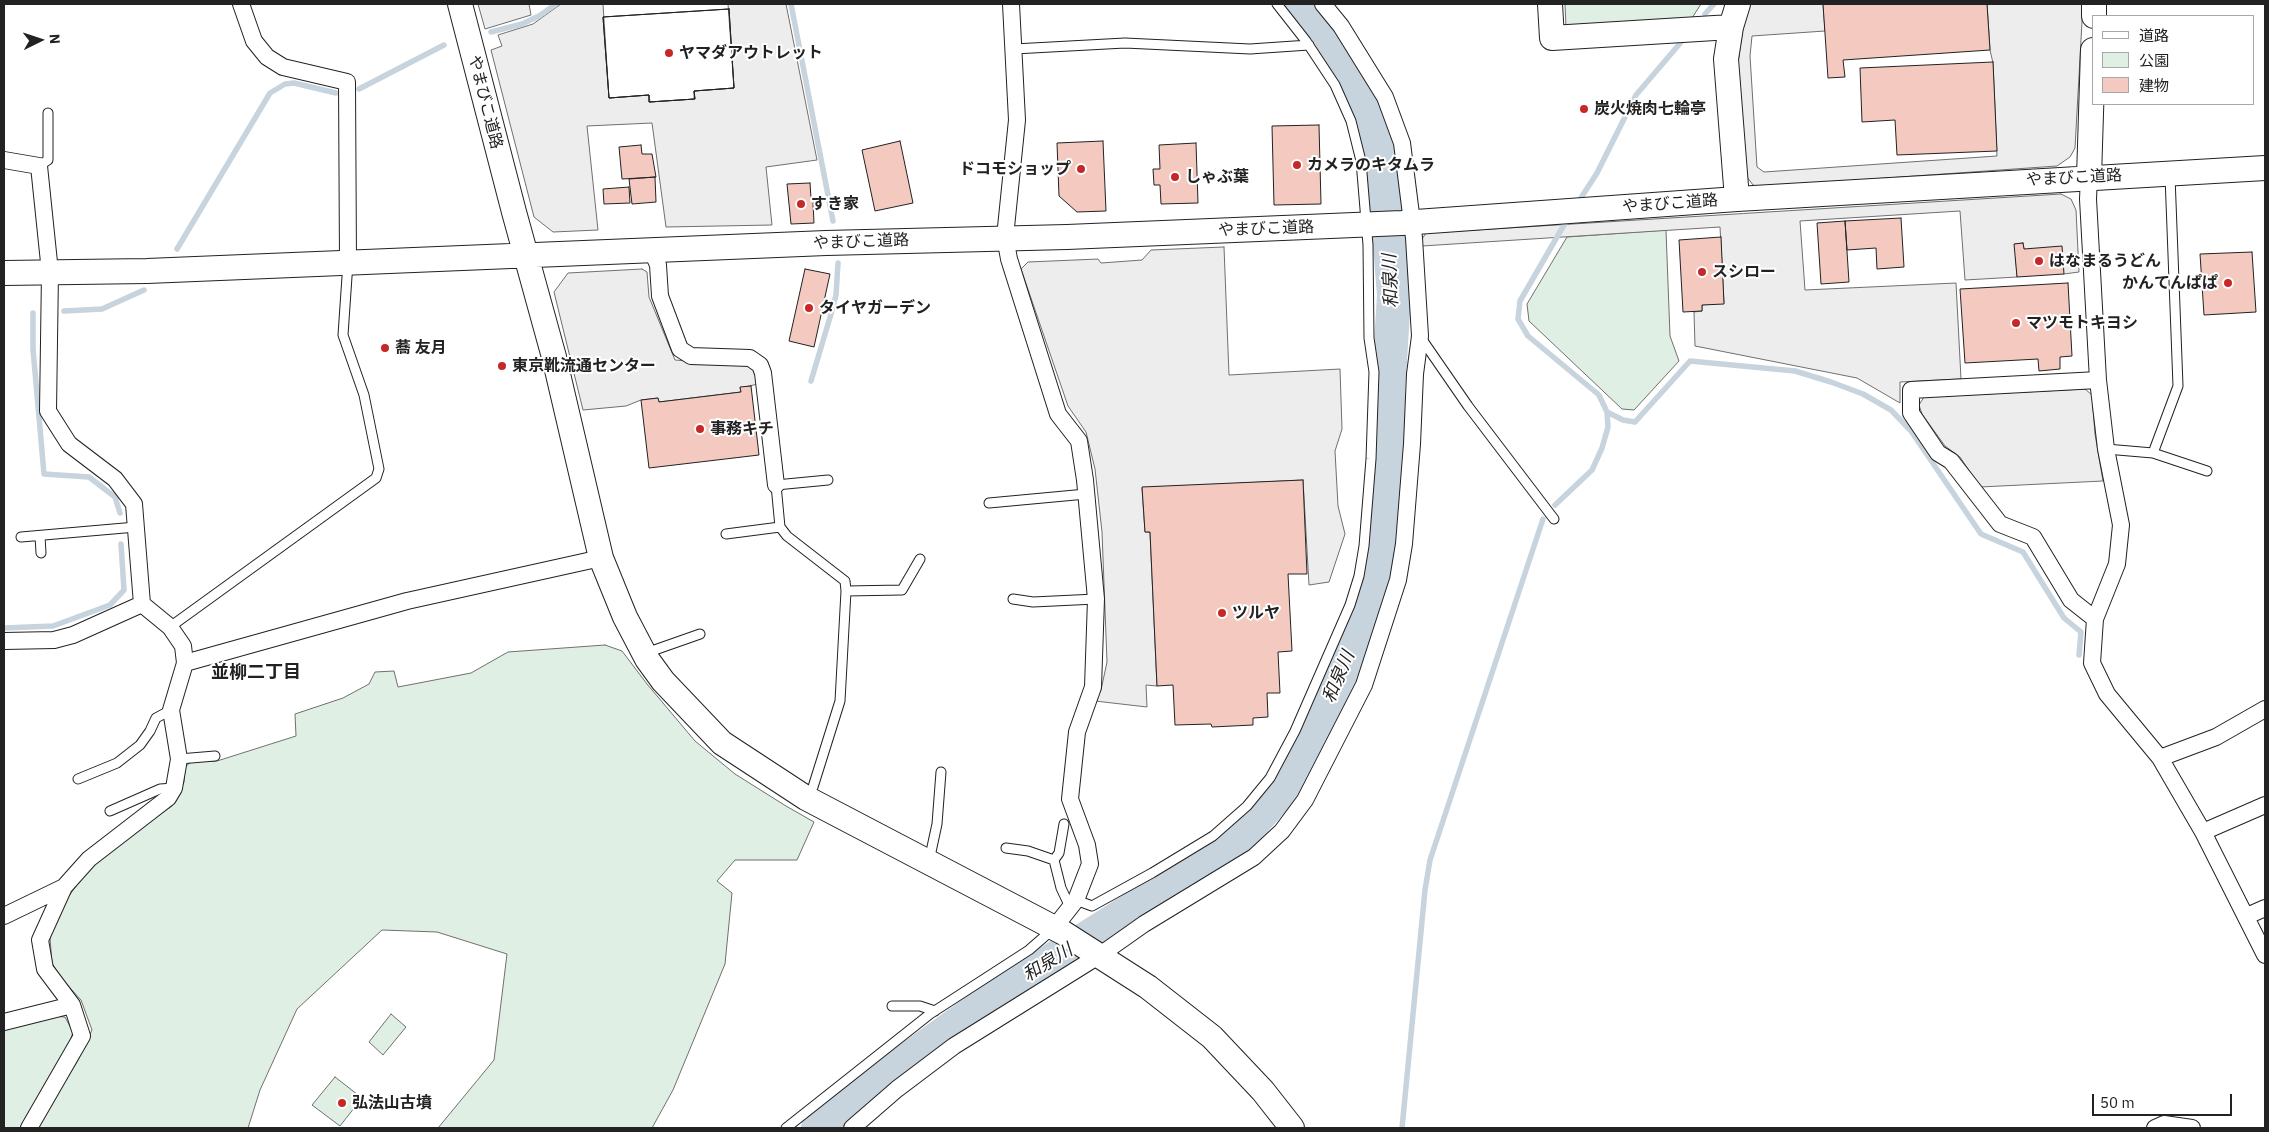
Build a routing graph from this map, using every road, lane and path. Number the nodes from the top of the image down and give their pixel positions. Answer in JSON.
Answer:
{"nodes":[{"id":1,"x":241,"y":4,"type":"edge"},
{"id":2,"x":460,"y":4,"type":"edge"},
{"id":3,"x":1011,"y":4,"type":"edge"},
{"id":4,"x":1277,"y":4,"type":"edge"},
{"id":5,"x":1323,"y":4,"type":"edge"},
{"id":6,"x":1550,"y":4,"type":"edge"},
{"id":7,"x":1738,"y":4,"type":"edge"},
{"id":8,"x":1730,"y":27,"type":"junction"},
{"id":9,"x":1309,"y":45,"type":"junction"},
{"id":10,"x":1014,"y":49,"type":"junction"},
{"id":11,"x":2092,"y":82,"type":"edge"},
{"id":12,"x":48,"y":113,"type":"dead end"},
{"id":13,"x":4,"y":160,"type":"edge"},
{"id":14,"x":40,"y":166,"type":"junction"},
{"id":15,"x":2265,"y":168,"type":"edge"},
{"id":16,"x":2170,"y":173,"type":"junction"},
{"id":17,"x":2089,"y":177,"type":"junction"},
{"id":18,"x":1737,"y":199,"type":"junction"},
{"id":19,"x":1408,"y":223,"type":"junction"},
{"id":20,"x":1368,"y":225,"type":"junction"},
{"id":21,"x":1005,"y":237,"type":"junction"},
{"id":22,"x":652,"y":251,"type":"junction"},
{"id":23,"x":526,"y":256,"type":"junction"},
{"id":24,"x":348,"y":262,"type":"junction"},
{"id":25,"x":50,"y":272,"type":"junction"},
{"id":26,"x":4,"y":273,"type":"edge"},
{"id":27,"x":1420,"y":336,"type":"junction"},
{"id":28,"x":2098,"y":380,"type":"junction"},
{"id":29,"x":2106,"y":449,"type":"junction"},
{"id":30,"x":2153,"y":453,"type":"junction"},
{"id":31,"x":2207,"y":471,"type":"dead end"},
{"id":32,"x":828,"y":480,"type":"dead end"},
{"id":33,"x":776,"y":485,"type":"junction"},
{"id":34,"x":1086,"y":494,"type":"junction"},
{"id":35,"x":989,"y":504,"type":"dead end"},
{"id":36,"x":1554,"y":519,"type":"dead end"},
{"id":37,"x":136,"y":527,"type":"junction"},
{"id":38,"x":780,"y":527,"type":"junction"},
{"id":39,"x":726,"y":534,"type":"dead end"},
{"id":40,"x":40,"y":536,"type":"junction"},
{"id":41,"x":21,"y":538,"type":"dead end"},
{"id":42,"x":41,"y":553,"type":"dead end"},
{"id":43,"x":601,"y":558,"type":"junction"},
{"id":44,"x":920,"y":560,"type":"dead end"},
{"id":45,"x":846,"y":591,"type":"junction"},
{"id":46,"x":1096,"y":598,"type":"junction"},
{"id":47,"x":1013,"y":599,"type":"dead end"},
{"id":48,"x":142,"y":604,"type":"junction"},
{"id":49,"x":2095,"y":619,"type":"junction"},
{"id":50,"x":170,"y":627,"type":"junction"},
{"id":51,"x":700,"y":634,"type":"dead end"},
{"id":52,"x":4,"y":641,"type":"edge"},
{"id":53,"x":645,"y":654,"type":"junction"},
{"id":54,"x":186,"y":664,"type":"junction"},
{"id":55,"x":2265,"y":709,"type":"edge"},
{"id":56,"x":171,"y":710,"type":"junction"},
{"id":57,"x":215,"y":756,"type":"dead end"},
{"id":58,"x":2160,"y":758,"type":"junction"},
{"id":59,"x":179,"y":759,"type":"junction"},
{"id":60,"x":941,"y":772,"type":"dead end"},
{"id":61,"x":78,"y":779,"type":"dead end"},
{"id":62,"x":174,"y":788,"type":"junction"},
{"id":63,"x":806,"y":798,"type":"junction"},
{"id":64,"x":2265,"y":805,"type":"edge"},
{"id":65,"x":110,"y":811,"type":"dead end"},
{"id":66,"x":1064,"y":824,"type":"dead end"},
{"id":67,"x":2203,"y":832,"type":"junction"},
{"id":68,"x":1006,"y":848,"type":"dead end"},
{"id":69,"x":1054,"y":860,"type":"junction"},
{"id":70,"x":929,"y":862,"type":"junction"},
{"id":71,"x":64,"y":887,"type":"junction"},
{"id":72,"x":1073,"y":903,"type":"junction"},
{"id":73,"x":2265,"y":908,"type":"edge"},
{"id":74,"x":4,"y":916,"type":"edge"},
{"id":75,"x":2247,"y":916,"type":"junction"},
{"id":76,"x":1058,"y":930,"type":"junction"},
{"id":77,"x":1095,"y":952,"type":"junction"},
{"id":78,"x":2265,"y":955,"type":"edge"},
{"id":79,"x":72,"y":1005,"type":"junction"},
{"id":80,"x":892,"y":1006,"type":"dead end"},
{"id":81,"x":936,"y":1011,"type":"junction"},
{"id":82,"x":4,"y":1022,"type":"edge"},
{"id":83,"x":29,"y":1128,"type":"edge"},
{"id":84,"x":786,"y":1128,"type":"edge"},
{"id":85,"x":852,"y":1128,"type":"edge"},
{"id":86,"x":1292,"y":1128,"type":"edge"},
{"id":87,"x":2156,"y":1128,"type":"edge"},
{"id":88,"x":2192,"y":1128,"type":"edge"}],
"edges":[{"from":1,"to":24,"type":"street"},
{"from":2,"to":23,"type":"street","name":"やまびこ道路"},
{"from":3,"to":10,"type":"street"},
{"from":4,"to":9,"type":"lane"},
{"from":5,"to":19,"type":"street"},
{"from":6,"to":8,"type":"street"},
{"from":7,"to":8,"type":"street"},
{"from":8,"to":18,"type":"street"},
{"from":9,"to":10,"type":"lane"},
{"from":9,"to":20,"type":"lane"},
{"from":10,"to":21,"type":"street"},
{"from":11,"to":17,"type":"street"},
{"from":12,"to":14,"type":"lane"},
{"from":13,"to":14,"type":"street"},
{"from":14,"to":25,"type":"street"},
{"from":15,"to":16,"type":"street","name":"やまびこ道路"},
{"from":16,"to":17,"type":"street","name":"やまびこ道路"},
{"from":16,"to":30,"type":"lane"},
{"from":17,"to":18,"type":"street","name":"やまびこ道路"},
{"from":17,"to":28,"type":"street"},
{"from":18,"to":19,"type":"street","name":"やまびこ道路"},
{"from":19,"to":20,"type":"street","name":"やまびこ道路"},
{"from":19,"to":27,"type":"street"},
{"from":20,"to":21,"type":"street","name":"やまびこ道路"},
{"from":20,"to":72,"type":"lane"},
{"from":21,"to":22,"type":"street","name":"やまびこ道路"},
{"from":21,"to":34,"type":"street"},
{"from":22,"to":23,"type":"street","name":"やまびこ道路"},
{"from":22,"to":33,"type":"street"},
{"from":23,"to":24,"type":"street"},
{"from":23,"to":43,"type":"street"},
{"from":24,"to":25,"type":"street"},
{"from":24,"to":50,"type":"lane"},
{"from":25,"to":26,"type":"street"},
{"from":25,"to":37,"type":"street"},
{"from":27,"to":36,"type":"lane"},
{"from":27,"to":77,"type":"street"},
{"from":28,"to":29,"type":"street"},
{"from":28,"to":49,"type":"street"},
{"from":29,"to":30,"type":"lane"},
{"from":29,"to":49,"type":"street"},
{"from":30,"to":31,"type":"lane"},
{"from":32,"to":33,"type":"lane"},
{"from":33,"to":38,"type":"lane"},
{"from":34,"to":35,"type":"lane"},
{"from":34,"to":46,"type":"street"},
{"from":37,"to":40,"type":"lane"},
{"from":37,"to":48,"type":"street"},
{"from":38,"to":39,"type":"lane"},
{"from":38,"to":45,"type":"lane"},
{"from":40,"to":41,"type":"lane"},
{"from":40,"to":42,"type":"lane"},
{"from":43,"to":53,"type":"street"},
{"from":43,"to":54,"type":"street"},
{"from":44,"to":45,"type":"lane"},
{"from":45,"to":63,"type":"lane"},
{"from":46,"to":47,"type":"lane"},
{"from":46,"to":72,"type":"street"},
{"from":48,"to":50,"type":"street"},
{"from":48,"to":52,"type":"street"},
{"from":49,"to":58,"type":"street"},
{"from":50,"to":54,"type":"street"},
{"from":51,"to":53,"type":"lane"},
{"from":53,"to":63,"type":"street"},
{"from":54,"to":56,"type":"street"},
{"from":55,"to":58,"type":"street"},
{"from":56,"to":59,"type":"street"},
{"from":56,"to":61,"type":"lane"},
{"from":57,"to":59,"type":"lane"},
{"from":58,"to":67,"type":"street"},
{"from":59,"to":62,"type":"street"},
{"from":60,"to":70,"type":"lane"},
{"from":62,"to":65,"type":"lane"},
{"from":62,"to":71,"type":"street"},
{"from":63,"to":70,"type":"street"},
{"from":64,"to":67,"type":"street"},
{"from":66,"to":69,"type":"lane"},
{"from":67,"to":75,"type":"street"},
{"from":68,"to":69,"type":"lane"},
{"from":69,"to":72,"type":"lane"},
{"from":70,"to":76,"type":"street"},
{"from":71,"to":74,"type":"street"},
{"from":71,"to":79,"type":"street"},
{"from":72,"to":76,"type":"street"},
{"from":73,"to":75,"type":"street"},
{"from":75,"to":78,"type":"street"},
{"from":76,"to":77,"type":"street"},
{"from":76,"to":81,"type":"lane"},
{"from":77,"to":85,"type":"street"},
{"from":77,"to":86,"type":"street"},
{"from":79,"to":82,"type":"street"},
{"from":79,"to":83,"type":"street"},
{"from":80,"to":81,"type":"lane"},
{"from":81,"to":84,"type":"lane"},
{"from":87,"to":88,"type":"street"}]}
